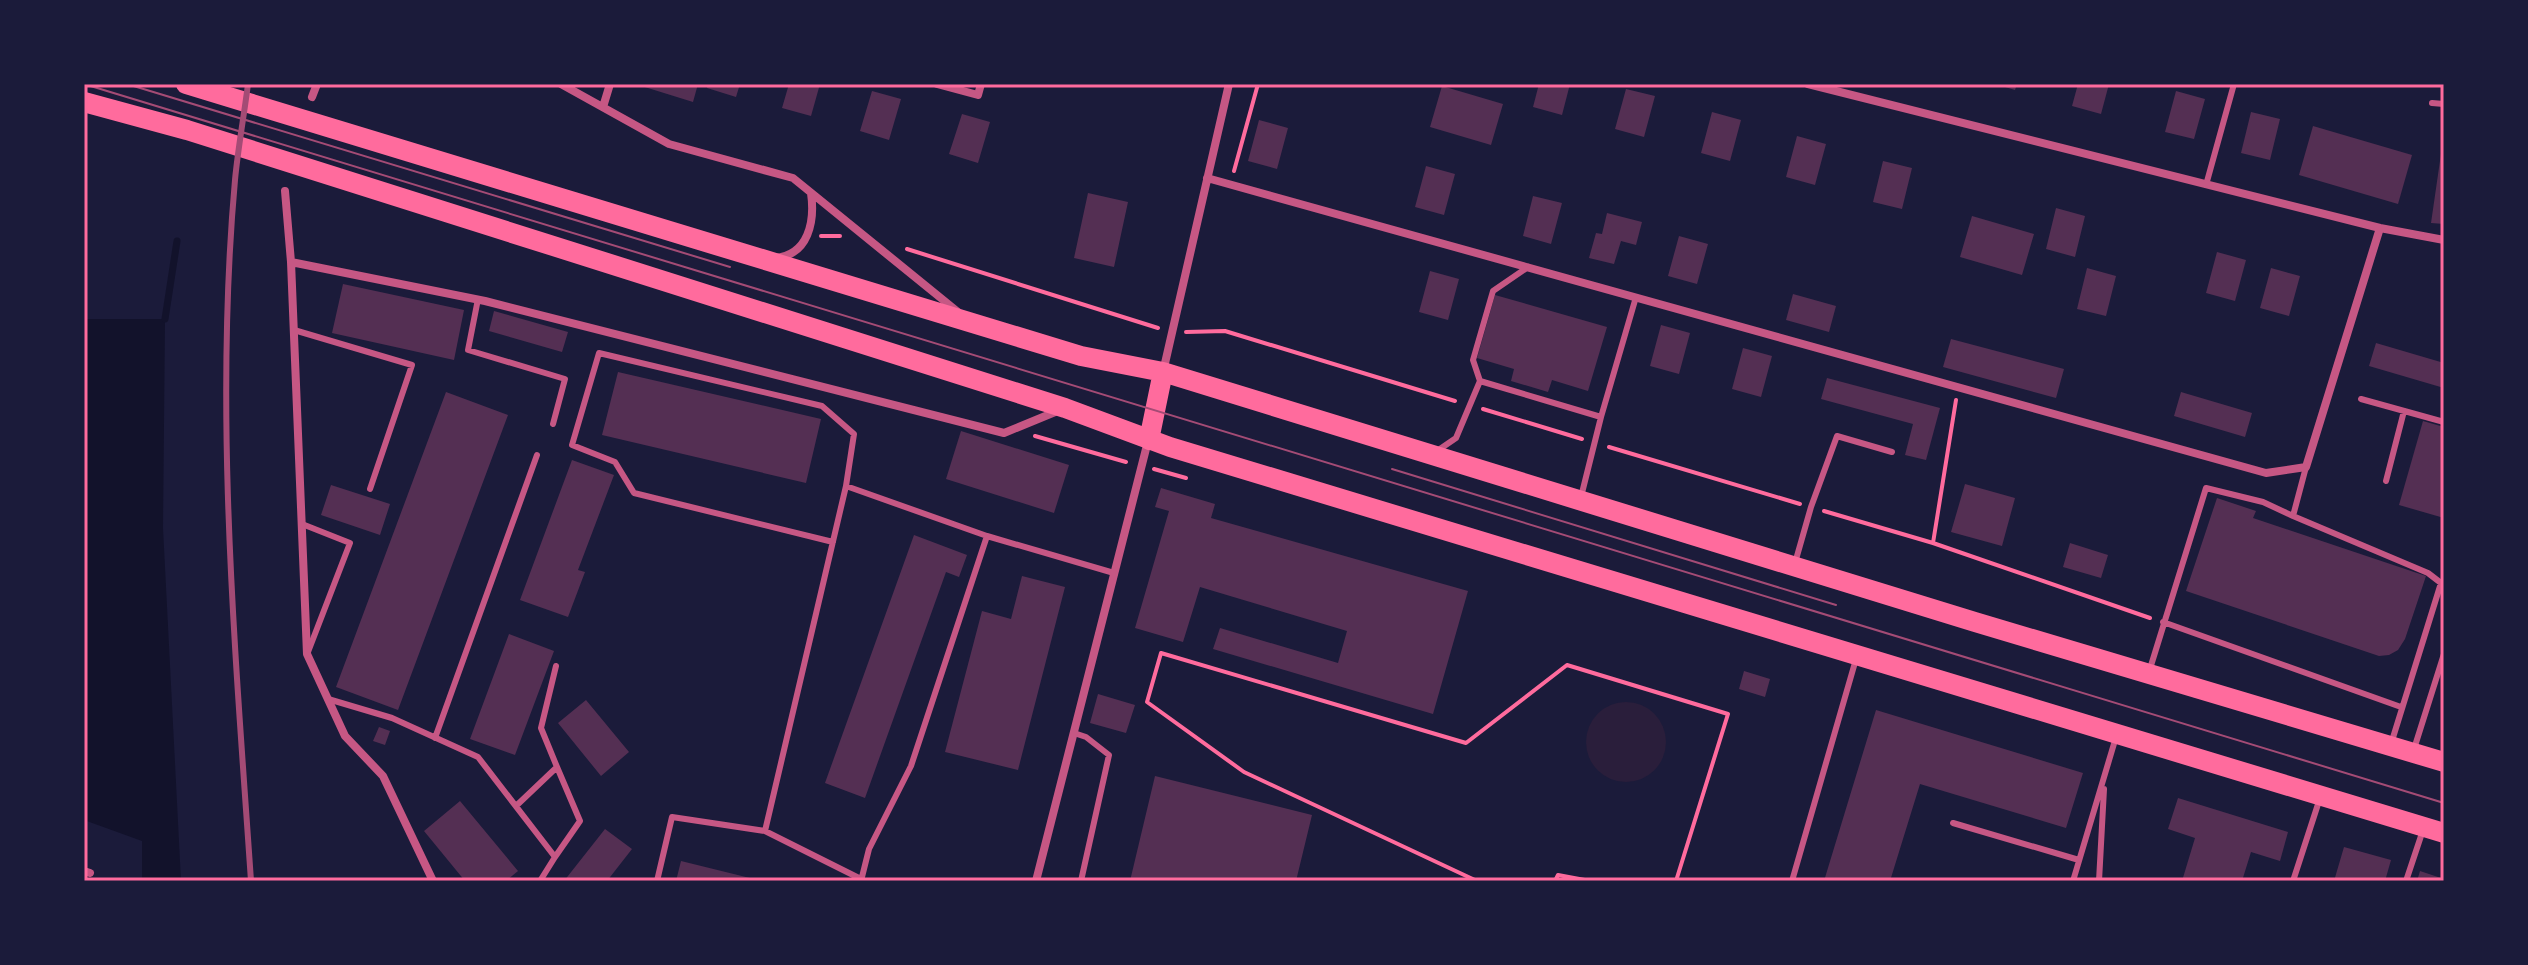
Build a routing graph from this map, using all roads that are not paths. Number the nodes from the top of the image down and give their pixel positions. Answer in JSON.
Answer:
{"nodes":[{"id":1,"x":317,"y":84,"type":"edge"},
{"id":2,"x":561,"y":84,"type":"edge"},
{"id":3,"x":610,"y":84,"type":"edge"},
{"id":4,"x":937,"y":84,"type":"edge"},
{"id":5,"x":981,"y":84,"type":"edge"},
{"id":6,"x":1229,"y":84,"type":"edge"},
{"id":7,"x":1808,"y":84,"type":"edge"},
{"id":8,"x":2234,"y":84,"type":"edge"},
{"id":9,"x":193,"y":86,"type":"edge"},
{"id":10,"x":312,"y":97,"type":"dead end"},
{"id":11,"x":84,"y":102,"type":"edge"},
{"id":12,"x":2432,"y":103,"type":"dead end"},
{"id":13,"x":2444,"y":104,"type":"edge"},
{"id":14,"x":603,"y":107,"type":"junction"},
{"id":15,"x":1207,"y":178,"type":"junction"},
{"id":16,"x":2206,"y":185,"type":"junction"},
{"id":17,"x":285,"y":191,"type":"dead end"},
{"id":18,"x":811,"y":192,"type":"junction"},
{"id":19,"x":2380,"y":228,"type":"junction"},
{"id":20,"x":2444,"y":240,"type":"edge"},
{"id":21,"x":745,"y":253,"type":"junction"},
{"id":22,"x":291,"y":262,"type":"junction"},
{"id":23,"x":1528,"y":267,"type":"junction"},
{"id":24,"x":1636,"y":297,"type":"junction"},
{"id":25,"x":482,"y":300,"type":"junction"},
{"id":26,"x":971,"y":323,"type":"junction"},
{"id":27,"x":294,"y":330,"type":"junction"},
{"id":28,"x":1163,"y":372,"type":"junction"},
{"id":29,"x":1480,"y":381,"type":"junction"},
{"id":30,"x":2361,"y":399,"type":"dead end"},
{"id":31,"x":1065,"y":408,"type":"junction"},
{"id":32,"x":2404,"y":411,"type":"junction"},
{"id":33,"x":1601,"y":417,"type":"junction"},
{"id":34,"x":2444,"y":422,"type":"edge"},
{"id":35,"x":553,"y":424,"type":"dead end"},
{"id":36,"x":1149,"y":440,"type":"junction"},
{"id":37,"x":1892,"y":452,"type":"dead end"},
{"id":38,"x":537,"y":455,"type":"dead end"},
{"id":39,"x":1431,"y":455,"type":"junction"},
{"id":40,"x":2306,"y":467,"type":"junction"},
{"id":41,"x":2386,"y":481,"type":"dead end"},
{"id":42,"x":846,"y":486,"type":"junction"},
{"id":43,"x":370,"y":489,"type":"dead end"},
{"id":44,"x":1580,"y":501,"type":"junction"},
{"id":45,"x":2293,"y":516,"type":"junction"},
{"id":46,"x":302,"y":524,"type":"junction"},
{"id":47,"x":987,"y":536,"type":"junction"},
{"id":48,"x":833,"y":542,"type":"junction"},
{"id":49,"x":1794,"y":567,"type":"junction"},
{"id":50,"x":1114,"y":573,"type":"junction"},
{"id":51,"x":2163,"y":622,"type":"junction"},
{"id":52,"x":307,"y":654,"type":"junction"},
{"id":53,"x":2444,"y":654,"type":"edge"},
{"id":54,"x":1857,"y":655,"type":"junction"},
{"id":55,"x":556,"y":666,"type":"dead end"},
{"id":56,"x":2148,"y":673,"type":"junction"},
{"id":57,"x":328,"y":699,"type":"junction"},
{"id":58,"x":2401,"y":707,"type":"junction"},
{"id":59,"x":1074,"y":733,"type":"junction"},
{"id":60,"x":2117,"y":734,"type":"junction"},
{"id":61,"x":435,"y":738,"type":"junction"},
{"id":62,"x":2390,"y":747,"type":"junction"},
{"id":63,"x":2413,"y":752,"type":"junction"},
{"id":64,"x":2444,"y":762,"type":"edge"},
{"id":65,"x":557,"y":767,"type":"junction"},
{"id":66,"x":2104,"y":777,"type":"junction"},
{"id":67,"x":2322,"y":794,"type":"junction"},
{"id":68,"x":516,"y":806,"type":"junction"},
{"id":69,"x":1953,"y":823,"type":"dead end"},
{"id":70,"x":2434,"y":830,"type":"edge"},
{"id":71,"x":765,"y":831,"type":"junction"},
{"id":72,"x":555,"y":857,"type":"junction"},
{"id":73,"x":2079,"y":860,"type":"junction"},
{"id":74,"x":861,"y":880,"type":"edge"},
{"id":75,"x":433,"y":881,"type":"edge"},
{"id":76,"x":540,"y":881,"type":"edge"},
{"id":77,"x":657,"y":881,"type":"edge"},
{"id":78,"x":1036,"y":881,"type":"edge"},
{"id":79,"x":1081,"y":881,"type":"edge"},
{"id":80,"x":1792,"y":881,"type":"edge"},
{"id":81,"x":2073,"y":881,"type":"edge"},
{"id":82,"x":2099,"y":881,"type":"edge"},
{"id":83,"x":2293,"y":881,"type":"edge"},
{"id":84,"x":2406,"y":881,"type":"edge"}],
"edges":[{"from":1,"to":10,"type":"street"},
{"from":2,"to":14,"type":"street"},
{"from":3,"to":14,"type":"street"},
{"from":4,"to":5,"type":"street"},
{"from":6,"to":15,"type":"street"},
{"from":7,"to":16,"type":"street"},
{"from":8,"to":16,"type":"lane"},
{"from":9,"to":21,"type":"main road"},
{"from":11,"to":31,"type":"main road"},
{"from":12,"to":13,"type":"lane"},
{"from":14,"to":18,"type":"street"},
{"from":15,"to":23,"type":"street"},
{"from":15,"to":28,"type":"street"},
{"from":16,"to":19,"type":"street"},
{"from":17,"to":22,"type":"street"},
{"from":18,"to":21,"type":"street"},
{"from":18,"to":26,"type":"street"},
{"from":19,"to":20,"type":"street"},
{"from":19,"to":40,"type":"street"},
{"from":21,"to":26,"type":"main road"},
{"from":22,"to":25,"type":"street"},
{"from":22,"to":27,"type":"street"},
{"from":23,"to":24,"type":"street"},
{"from":23,"to":29,"type":"lane"},
{"from":24,"to":33,"type":"lane"},
{"from":24,"to":40,"type":"street"},
{"from":25,"to":31,"type":"street"},
{"from":25,"to":35,"type":"lane"},
{"from":26,"to":28,"type":"main road"},
{"from":27,"to":43,"type":"lane"},
{"from":27,"to":46,"type":"street"},
{"from":28,"to":36,"type":"main road"},
{"from":28,"to":39,"type":"main road"},
{"from":29,"to":33,"type":"lane"},
{"from":29,"to":39,"type":"lane"},
{"from":30,"to":32,"type":"lane"},
{"from":31,"to":36,"type":"main road"},
{"from":32,"to":34,"type":"lane"},
{"from":32,"to":41,"type":"lane"},
{"from":33,"to":44,"type":"lane"},
{"from":36,"to":50,"type":"street"},
{"from":36,"to":54,"type":"main road"},
{"from":37,"to":49,"type":"lane"},
{"from":38,"to":61,"type":"lane"},
{"from":39,"to":44,"type":"main road"},
{"from":40,"to":45,"type":"lane"},
{"from":42,"to":47,"type":"lane"},
{"from":42,"to":48,"type":"lane"},
{"from":42,"to":48,"type":"lane"},
{"from":44,"to":49,"type":"main road"},
{"from":45,"to":51,"type":"lane"},
{"from":45,"to":58,"type":"lane"},
{"from":46,"to":52,"type":"street"},
{"from":46,"to":52,"type":"lane"},
{"from":47,"to":50,"type":"lane"},
{"from":47,"to":74,"type":"lane"},
{"from":48,"to":71,"type":"lane"},
{"from":49,"to":56,"type":"main road"},
{"from":50,"to":59,"type":"street"},
{"from":51,"to":56,"type":"lane"},
{"from":51,"to":58,"type":"lane"},
{"from":52,"to":57,"type":"street"},
{"from":53,"to":63,"type":"lane"},
{"from":54,"to":60,"type":"main road"},
{"from":54,"to":80,"type":"lane"},
{"from":55,"to":65,"type":"lane"},
{"from":56,"to":62,"type":"main road"},
{"from":57,"to":61,"type":"lane"},
{"from":57,"to":75,"type":"street"},
{"from":58,"to":62,"type":"lane"},
{"from":59,"to":78,"type":"street"},
{"from":59,"to":79,"type":"lane"},
{"from":60,"to":66,"type":"lane"},
{"from":60,"to":67,"type":"main road"},
{"from":61,"to":68,"type":"lane"},
{"from":62,"to":63,"type":"main road"},
{"from":63,"to":64,"type":"main road"},
{"from":65,"to":68,"type":"lane"},
{"from":65,"to":72,"type":"lane"},
{"from":66,"to":73,"type":"lane"},
{"from":66,"to":82,"type":"lane"},
{"from":67,"to":70,"type":"main road"},
{"from":67,"to":83,"type":"lane"},
{"from":68,"to":72,"type":"lane"},
{"from":69,"to":73,"type":"lane"},
{"from":70,"to":84,"type":"lane"},
{"from":71,"to":74,"type":"lane"},
{"from":71,"to":77,"type":"lane"},
{"from":72,"to":76,"type":"lane"},
{"from":73,"to":81,"type":"lane"}]}
